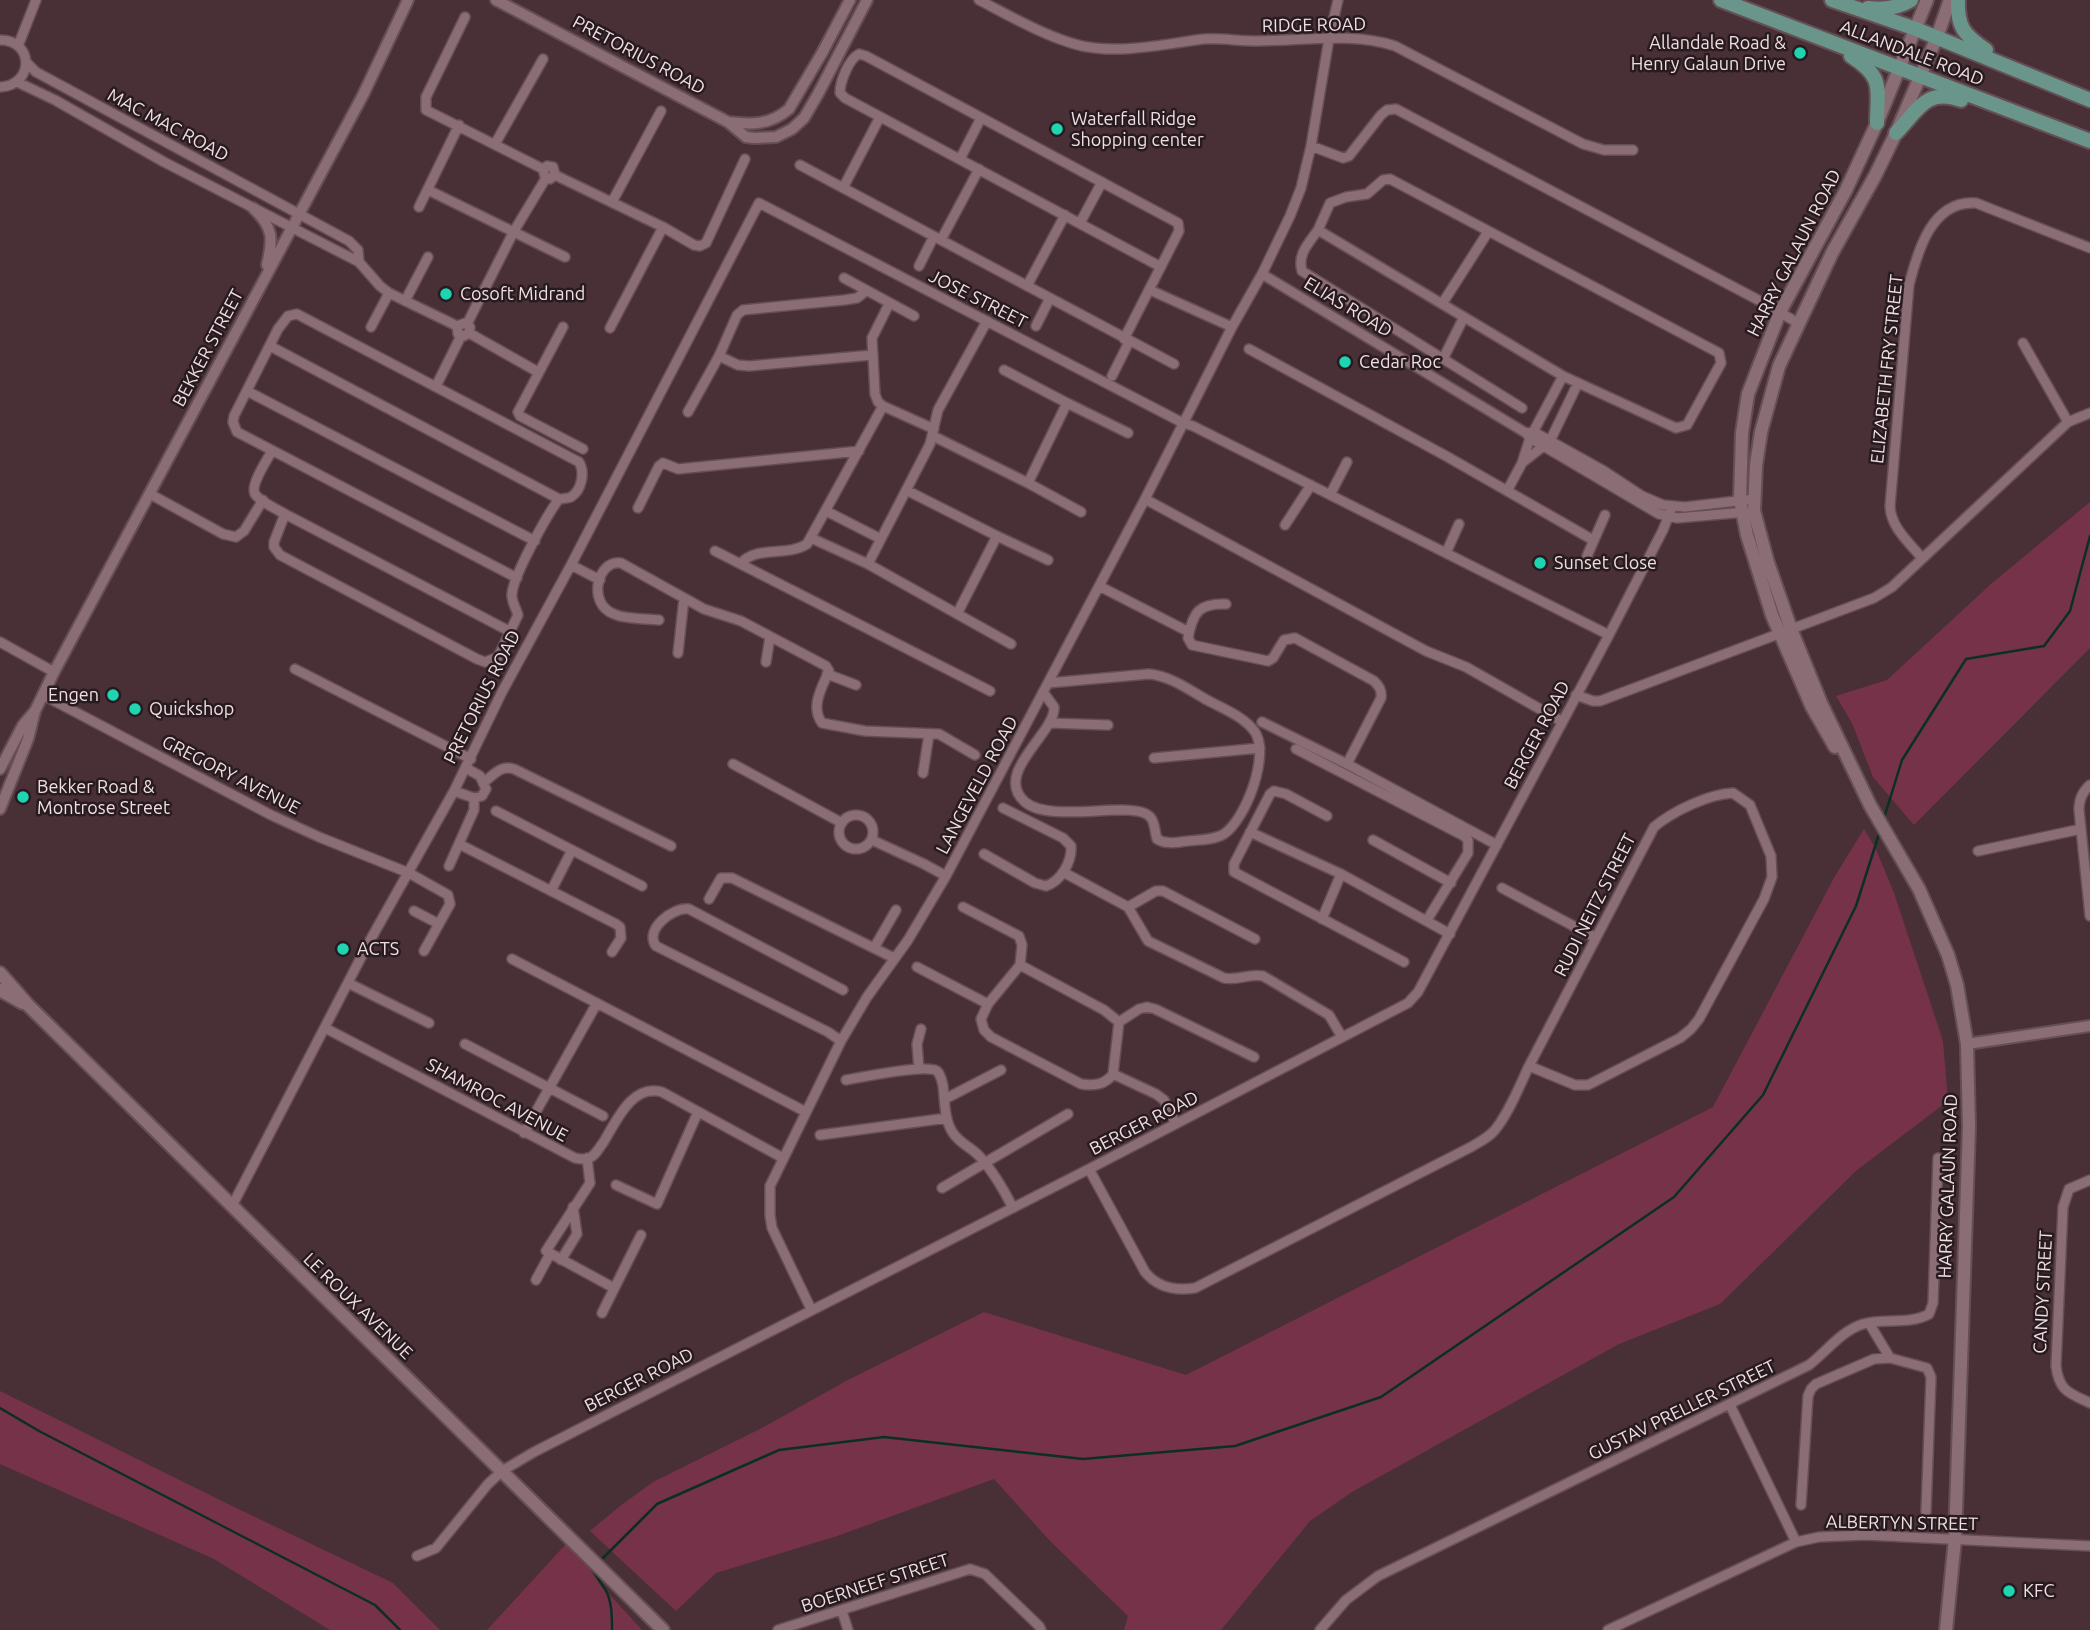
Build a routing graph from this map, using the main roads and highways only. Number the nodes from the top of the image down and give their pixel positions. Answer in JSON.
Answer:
{"nodes":[{"id":1,"x":1721,"y":0,"type":"edge"},
{"id":2,"x":1911,"y":0,"type":"edge"},
{"id":3,"x":1927,"y":0,"type":"edge"},
{"id":4,"x":1950,"y":0,"type":"edge"},
{"id":5,"x":1958,"y":0,"type":"edge"},
{"id":6,"x":1837,"y":2,"type":"edge"},
{"id":7,"x":1916,"y":29,"type":"junction"},
{"id":8,"x":1937,"y":37,"type":"junction"},
{"id":9,"x":1829,"y":42,"type":"junction"},
{"id":10,"x":2010,"y":66,"type":"junction"},
{"id":11,"x":1898,"y":68,"type":"junction"},
{"id":12,"x":1920,"y":77,"type":"junction"},
{"id":13,"x":2090,"y":100,"type":"edge"},
{"id":14,"x":2003,"y":108,"type":"junction"},
{"id":15,"x":1877,"y":123,"type":"junction"},
{"id":16,"x":1896,"y":133,"type":"junction"},
{"id":17,"x":2090,"y":141,"type":"edge"},
{"id":18,"x":1748,"y":506,"type":"junction"},
{"id":19,"x":0,"y":973,"type":"edge"},
{"id":20,"x":0,"y":990,"type":"edge"},
{"id":21,"x":29,"y":1006,"type":"junction"},
{"id":22,"x":663,"y":1630,"type":"edge"},
{"id":23,"x":1946,"y":1630,"type":"edge"}],
"edges":[{"from":1,"to":9,"type":"main road","name":"ALLANDALE ROAD"},
{"from":2,"to":6,"type":"main road"},
{"from":3,"to":7,"type":"main road","name":"HARRY GALAUN ROAD"},
{"from":4,"to":8,"type":"main road","name":"HARRY GALAUN ROAD"},
{"from":5,"to":10,"type":"main road"},
{"from":6,"to":7,"type":"main road","name":"ALLANDALE ROAD"},
{"from":7,"to":8,"type":"main road","name":"ALLANDALE ROAD"},
{"from":7,"to":11,"type":"main road","name":"HARRY GALAUN ROAD"},
{"from":8,"to":10,"type":"main road","name":"ALLANDALE ROAD"},
{"from":8,"to":12,"type":"main road","name":"HARRY GALAUN ROAD"},
{"from":9,"to":11,"type":"main road","name":"ALLANDALE ROAD"},
{"from":9,"to":15,"type":"main road"},
{"from":10,"to":13,"type":"main road","name":"ALLANDALE ROAD"},
{"from":11,"to":12,"type":"main road","name":"ALLANDALE ROAD"},
{"from":11,"to":15,"type":"main road","name":"HARRY GALAUN ROAD"},
{"from":12,"to":14,"type":"main road","name":"ALLANDALE ROAD"},
{"from":12,"to":16,"type":"main road","name":"HARRY GALAUN ROAD"},
{"from":14,"to":16,"type":"main road"},
{"from":14,"to":17,"type":"main road","name":"ALLANDALE ROAD"},
{"from":15,"to":18,"type":"main road","name":"HARRY GALAUN ROAD"},
{"from":16,"to":18,"type":"main road","name":"HARRY GALAUN ROAD"},
{"from":18,"to":23,"type":"main road","name":"HARRY GALAUN ROAD"},
{"from":19,"to":21,"type":"main road","name":"LE ROUX AVENUE"},
{"from":20,"to":21,"type":"main road","name":"LE ROUX AVENUE"},
{"from":21,"to":22,"type":"main road","name":"LE ROUX AVENUE"}]}
